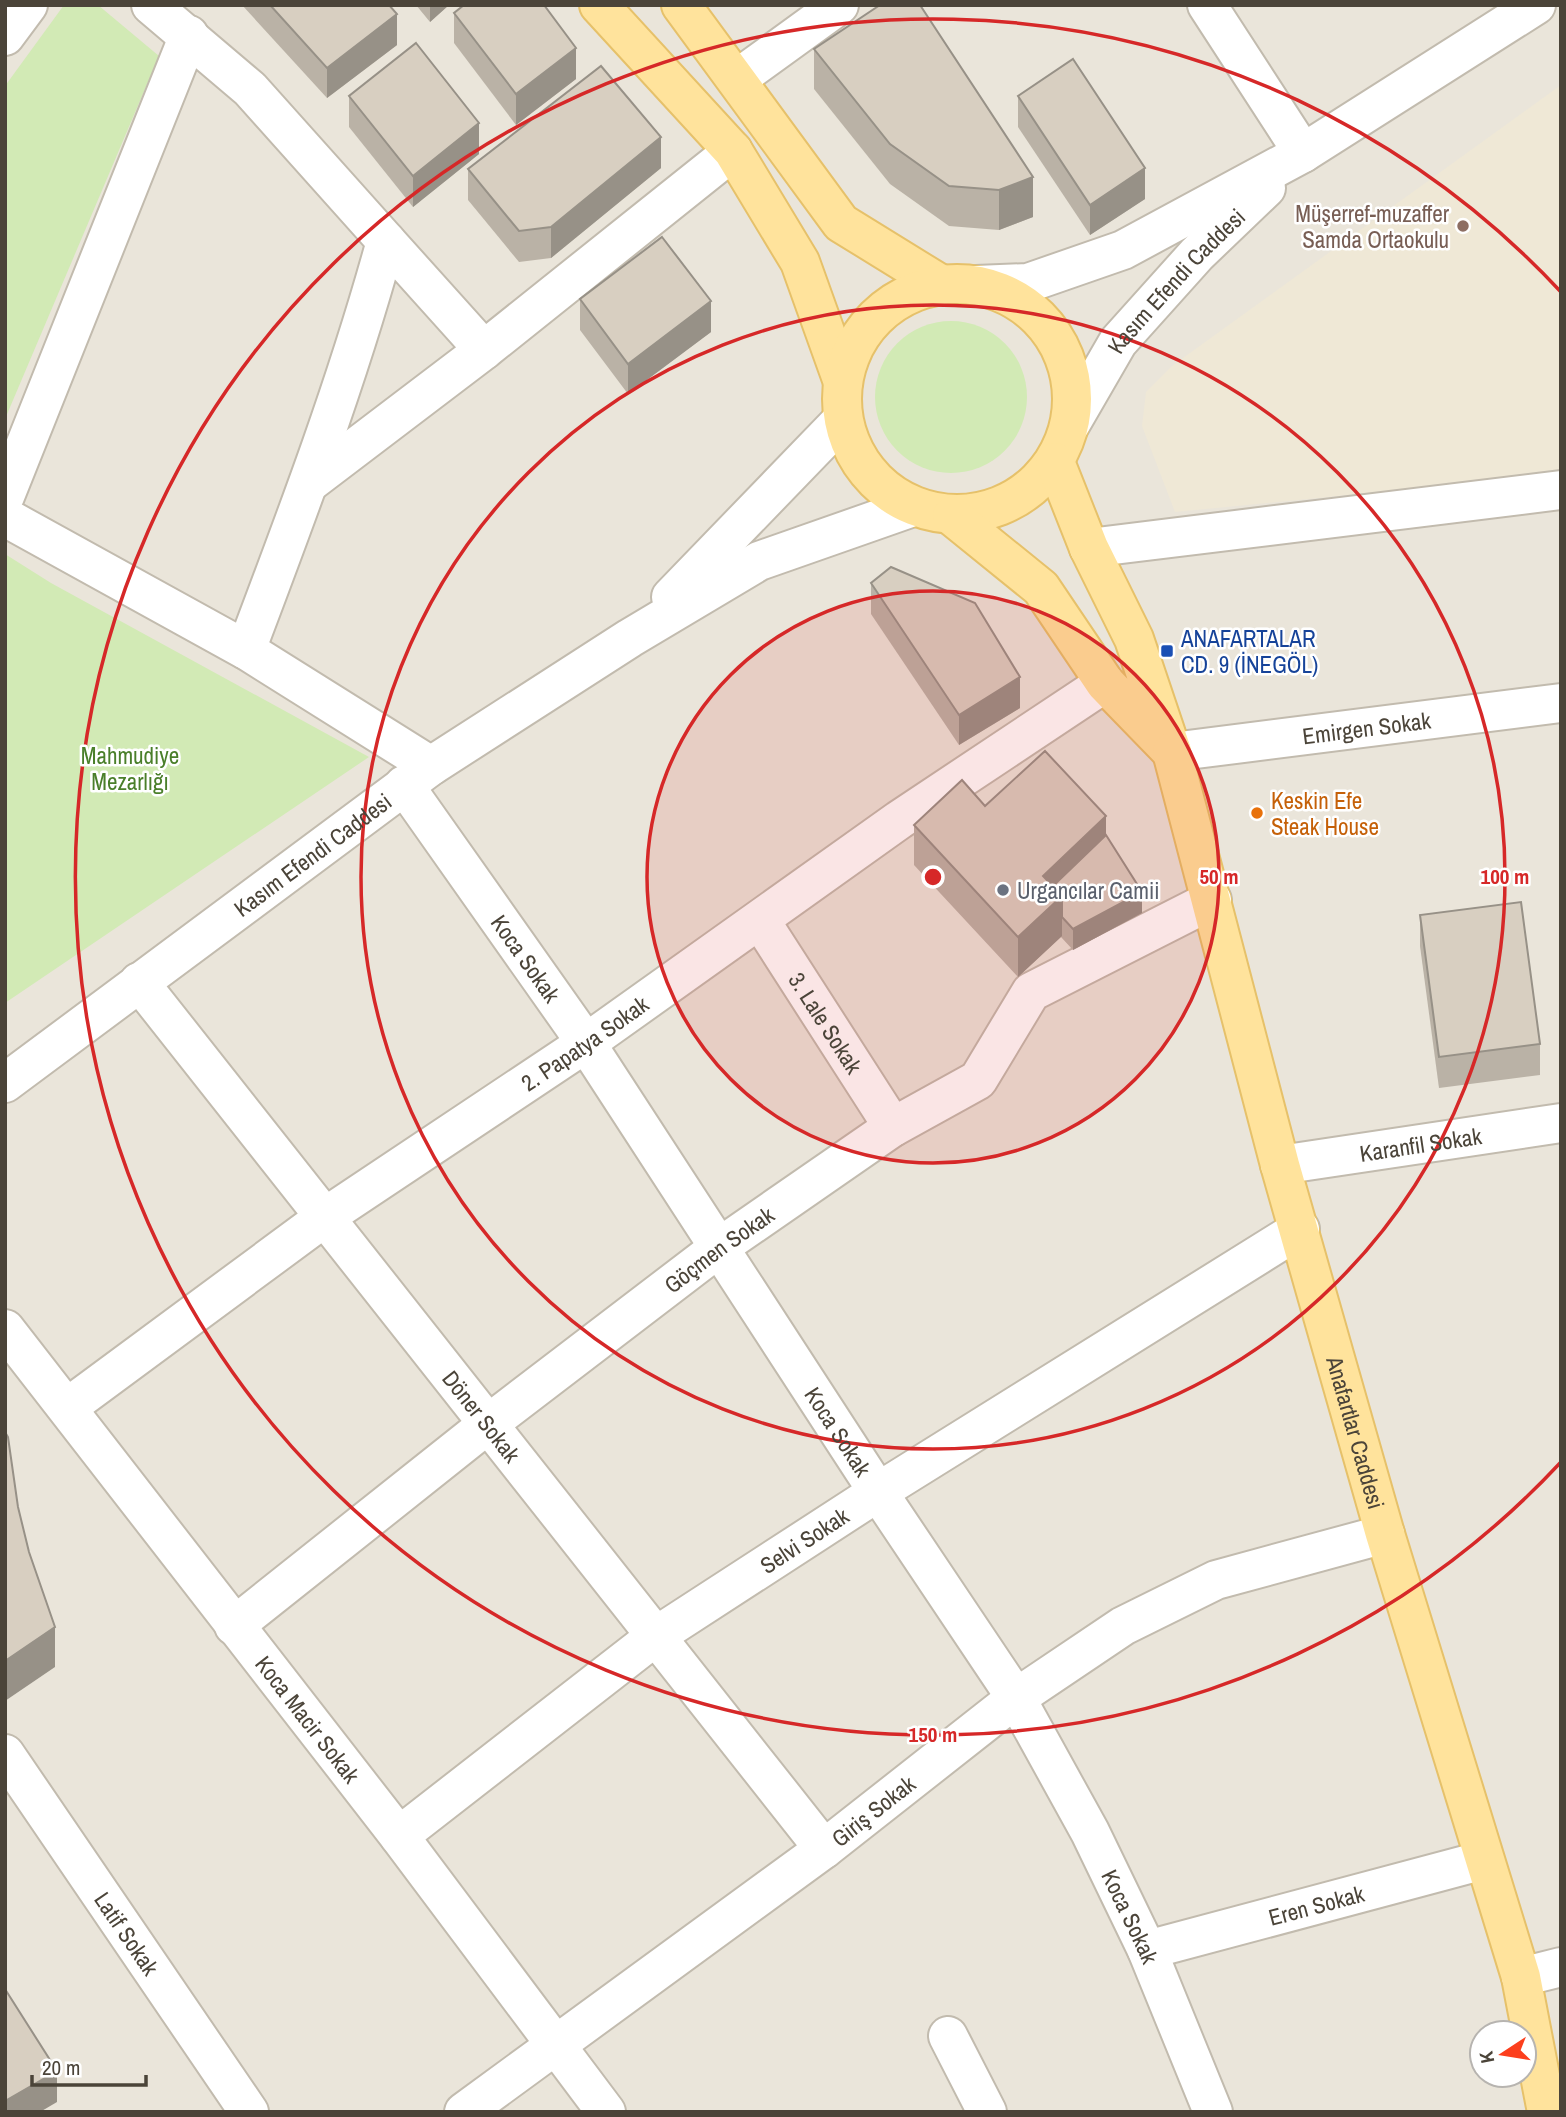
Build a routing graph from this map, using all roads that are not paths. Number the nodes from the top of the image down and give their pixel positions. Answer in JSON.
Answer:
{"nodes":[{"id":1,"x":28,"y":5,"type":"edge"},
{"id":2,"x":151,"y":5,"type":"edge"},
{"id":3,"x":599,"y":5,"type":"edge"},
{"id":4,"x":681,"y":5,"type":"edge"},
{"id":5,"x":839,"y":5,"type":"edge"},
{"id":6,"x":1207,"y":5,"type":"edge"},
{"id":7,"x":1535,"y":5,"type":"edge"},
{"id":8,"x":189,"y":35,"type":"junction"},
{"id":9,"x":5,"y":36,"type":"edge"},
{"id":10,"x":737,"y":79,"type":"junction"},
{"id":11,"x":733,"y":151,"type":"junction"},
{"id":12,"x":1303,"y":153,"type":"junction"},
{"id":13,"x":386,"y":241,"type":"junction"},
{"id":14,"x":958,"y":285,"type":"junction"},
{"id":15,"x":484,"y":350,"type":"junction"},
{"id":16,"x":843,"y":400,"type":"junction"},
{"id":17,"x":1070,"y":425,"type":"junction"},
{"id":18,"x":1055,"y":462,"type":"junction"},
{"id":19,"x":309,"y":483,"type":"junction"},
{"id":20,"x":1561,"y":490,"type":"edge"},
{"id":21,"x":5,"y":496,"type":"edge"},
{"id":22,"x":913,"y":507,"type":"junction"},
{"id":23,"x":952,"y":516,"type":"junction"},
{"id":24,"x":5,"y":517,"type":"edge"},
{"id":25,"x":1089,"y":548,"type":"junction"},
{"id":26,"x":630,"y":638,"type":"junction"},
{"id":27,"x":246,"y":650,"type":"junction"},
{"id":28,"x":1105,"y":684,"type":"junction"},
{"id":29,"x":1561,"y":703,"type":"edge"},
{"id":30,"x":1172,"y":752,"type":"junction"},
{"id":31,"x":418,"y":776,"type":"junction"},
{"id":32,"x":1212,"y":900,"type":"junction"},
{"id":33,"x":760,"y":920,"type":"junction"},
{"id":34,"x":139,"y":982,"type":"junction"},
{"id":35,"x":586,"y":1043,"type":"junction"},
{"id":36,"x":5,"y":1083,"type":"edge"},
{"id":37,"x":1561,"y":1123,"type":"edge"},
{"id":38,"x":893,"y":1128,"type":"junction"},
{"id":39,"x":1280,"y":1166,"type":"junction"},
{"id":40,"x":325,"y":1217,"type":"junction"},
{"id":41,"x":1300,"y":1229,"type":"junction"},
{"id":42,"x":720,"y":1246,"type":"junction"},
{"id":43,"x":5,"y":1329,"type":"edge"},
{"id":44,"x":68,"y":1407,"type":"junction"},
{"id":45,"x":488,"y":1423,"type":"junction"},
{"id":46,"x":878,"y":1492,"type":"junction"},
{"id":47,"x":1385,"y":1535,"type":"junction"},
{"id":48,"x":234,"y":1626,"type":"junction"},
{"id":49,"x":656,"y":1636,"type":"junction"},
{"id":50,"x":1016,"y":1698,"type":"junction"},
{"id":51,"x":5,"y":1754,"type":"edge"},
{"id":52,"x":400,"y":1836,"type":"junction"},
{"id":53,"x":824,"y":1849,"type":"junction"},
{"id":54,"x":1484,"y":1860,"type":"junction"},
{"id":55,"x":1147,"y":1950,"type":"junction"},
{"id":56,"x":1561,"y":1967,"type":"edge"},
{"id":57,"x":1521,"y":1977,"type":"junction"},
{"id":58,"x":948,"y":2036,"type":"dead end"},
{"id":59,"x":557,"y":2043,"type":"junction"},
{"id":60,"x":249,"y":2112,"type":"edge"},
{"id":61,"x":464,"y":2112,"type":"edge"},
{"id":62,"x":606,"y":2112,"type":"edge"},
{"id":63,"x":987,"y":2112,"type":"edge"},
{"id":64,"x":1213,"y":2112,"type":"edge"},
{"id":65,"x":1547,"y":2112,"type":"edge"}],
"edges":[{"from":1,"to":9,"type":"street"},
{"from":2,"to":8,"type":"street"},
{"from":3,"to":11,"type":"main road"},
{"from":4,"to":10,"type":"main road"},
{"from":5,"to":10,"type":"street"},
{"from":6,"to":12,"type":"street"},
{"from":7,"to":12,"type":"street","name":"Kasım Efendi Caddesi"},
{"from":8,"to":13,"type":"street"},
{"from":8,"to":21,"type":"street"},
{"from":10,"to":14,"type":"main road"},
{"from":11,"to":15,"type":"street"},
{"from":11,"to":16,"type":"main road"},
{"from":12,"to":14,"type":"street","name":"Kasım Efendi Caddesi"},
{"from":12,"to":17,"type":"street","name":"Kasım Efendi Caddesi"},
{"from":13,"to":15,"type":"street"},
{"from":13,"to":19,"type":"street"},
{"from":14,"to":16,"type":"main road"},
{"from":14,"to":17,"type":"main road"},
{"from":15,"to":19,"type":"street"},
{"from":16,"to":22,"type":"main road"},
{"from":16,"to":26,"type":"street","name":"Kasım Efendi Caddesi"},
{"from":17,"to":18,"type":"main road"},
{"from":18,"to":23,"type":"main road"},
{"from":18,"to":25,"type":"main road","name":"Anafartlar Caddesi"},
{"from":19,"to":27,"type":"street"},
{"from":20,"to":25,"type":"street"},
{"from":22,"to":23,"type":"main road"},
{"from":22,"to":26,"type":"street","name":"Kasım Efendi Caddesi"},
{"from":23,"to":28,"type":"main road"},
{"from":24,"to":27,"type":"street"},
{"from":25,"to":30,"type":"main road","name":"Anafartlar Caddesi"},
{"from":26,"to":31,"type":"street","name":"Kasım Efendi Caddesi"},
{"from":27,"to":31,"type":"street"},
{"from":28,"to":30,"type":"main road"},
{"from":28,"to":33,"type":"street","name":"2. Papatya Sokak"},
{"from":29,"to":30,"type":"street","name":"Emirgen Sokak"},
{"from":30,"to":32,"type":"main road","name":"Anafartlar Caddesi"},
{"from":31,"to":34,"type":"street","name":"Kasım Efendi Caddesi"},
{"from":31,"to":35,"type":"street","name":"Koca Sokak"},
{"from":32,"to":38,"type":"street","name":"Göçmen Sokak"},
{"from":32,"to":39,"type":"main road","name":"Anafartlar Caddesi"},
{"from":33,"to":35,"type":"street","name":"2. Papatya Sokak"},
{"from":33,"to":38,"type":"street","name":"3. Lale Sokak"},
{"from":34,"to":36,"type":"street","name":"Kasım Efendi Caddesi"},
{"from":34,"to":40,"type":"street","name":"Döner Sokak"},
{"from":35,"to":40,"type":"street","name":"2. Papatya Sokak"},
{"from":35,"to":42,"type":"street","name":"Koca Sokak"},
{"from":37,"to":39,"type":"street","name":"Karanfil Sokak"},
{"from":38,"to":42,"type":"street","name":"Göçmen Sokak"},
{"from":39,"to":41,"type":"main road","name":"Anafartlar Caddesi"},
{"from":40,"to":44,"type":"street","name":"2. Papatya Sokak"},
{"from":40,"to":45,"type":"street","name":"Döner Sokak"},
{"from":41,"to":46,"type":"street","name":"Selvi Sokak"},
{"from":41,"to":47,"type":"main road","name":"Anafartlar Caddesi"},
{"from":42,"to":45,"type":"street","name":"Göçmen Sokak"},
{"from":42,"to":46,"type":"street","name":"Koca Sokak"},
{"from":43,"to":44,"type":"street","name":"Koca Macir Sokak"},
{"from":44,"to":48,"type":"street","name":"Koca Macir Sokak"},
{"from":45,"to":48,"type":"street","name":"Göçmen Sokak"},
{"from":45,"to":49,"type":"street","name":"Döner Sokak"},
{"from":46,"to":49,"type":"street","name":"Selvi Sokak"},
{"from":46,"to":50,"type":"street","name":"Koca Sokak"},
{"from":47,"to":50,"type":"street","name":"Giriş Sokak"},
{"from":47,"to":54,"type":"main road","name":"Anafartlar Caddesi"},
{"from":48,"to":52,"type":"street","name":"Koca Macir Sokak"},
{"from":49,"to":52,"type":"street","name":"Selvi Sokak"},
{"from":49,"to":53,"type":"street","name":"Döner Sokak"},
{"from":50,"to":53,"type":"street","name":"Giriş Sokak"},
{"from":50,"to":55,"type":"street","name":"Koca Sokak"},
{"from":51,"to":60,"type":"street","name":"Latif Sokak"},
{"from":52,"to":59,"type":"street","name":"Koca Macir Sokak"},
{"from":53,"to":59,"type":"street","name":"Giriş Sokak"},
{"from":54,"to":55,"type":"street","name":"Eren Sokak"},
{"from":54,"to":57,"type":"main road","name":"Anafartlar Caddesi"},
{"from":55,"to":64,"type":"street","name":"Koca Sokak"},
{"from":56,"to":57,"type":"street"},
{"from":57,"to":65,"type":"main road","name":"Anafartlar Caddesi"},
{"from":58,"to":63,"type":"street"},
{"from":59,"to":61,"type":"street","name":"Giriş Sokak"},
{"from":59,"to":62,"type":"street","name":"Koca Macir Sokak"}]}
